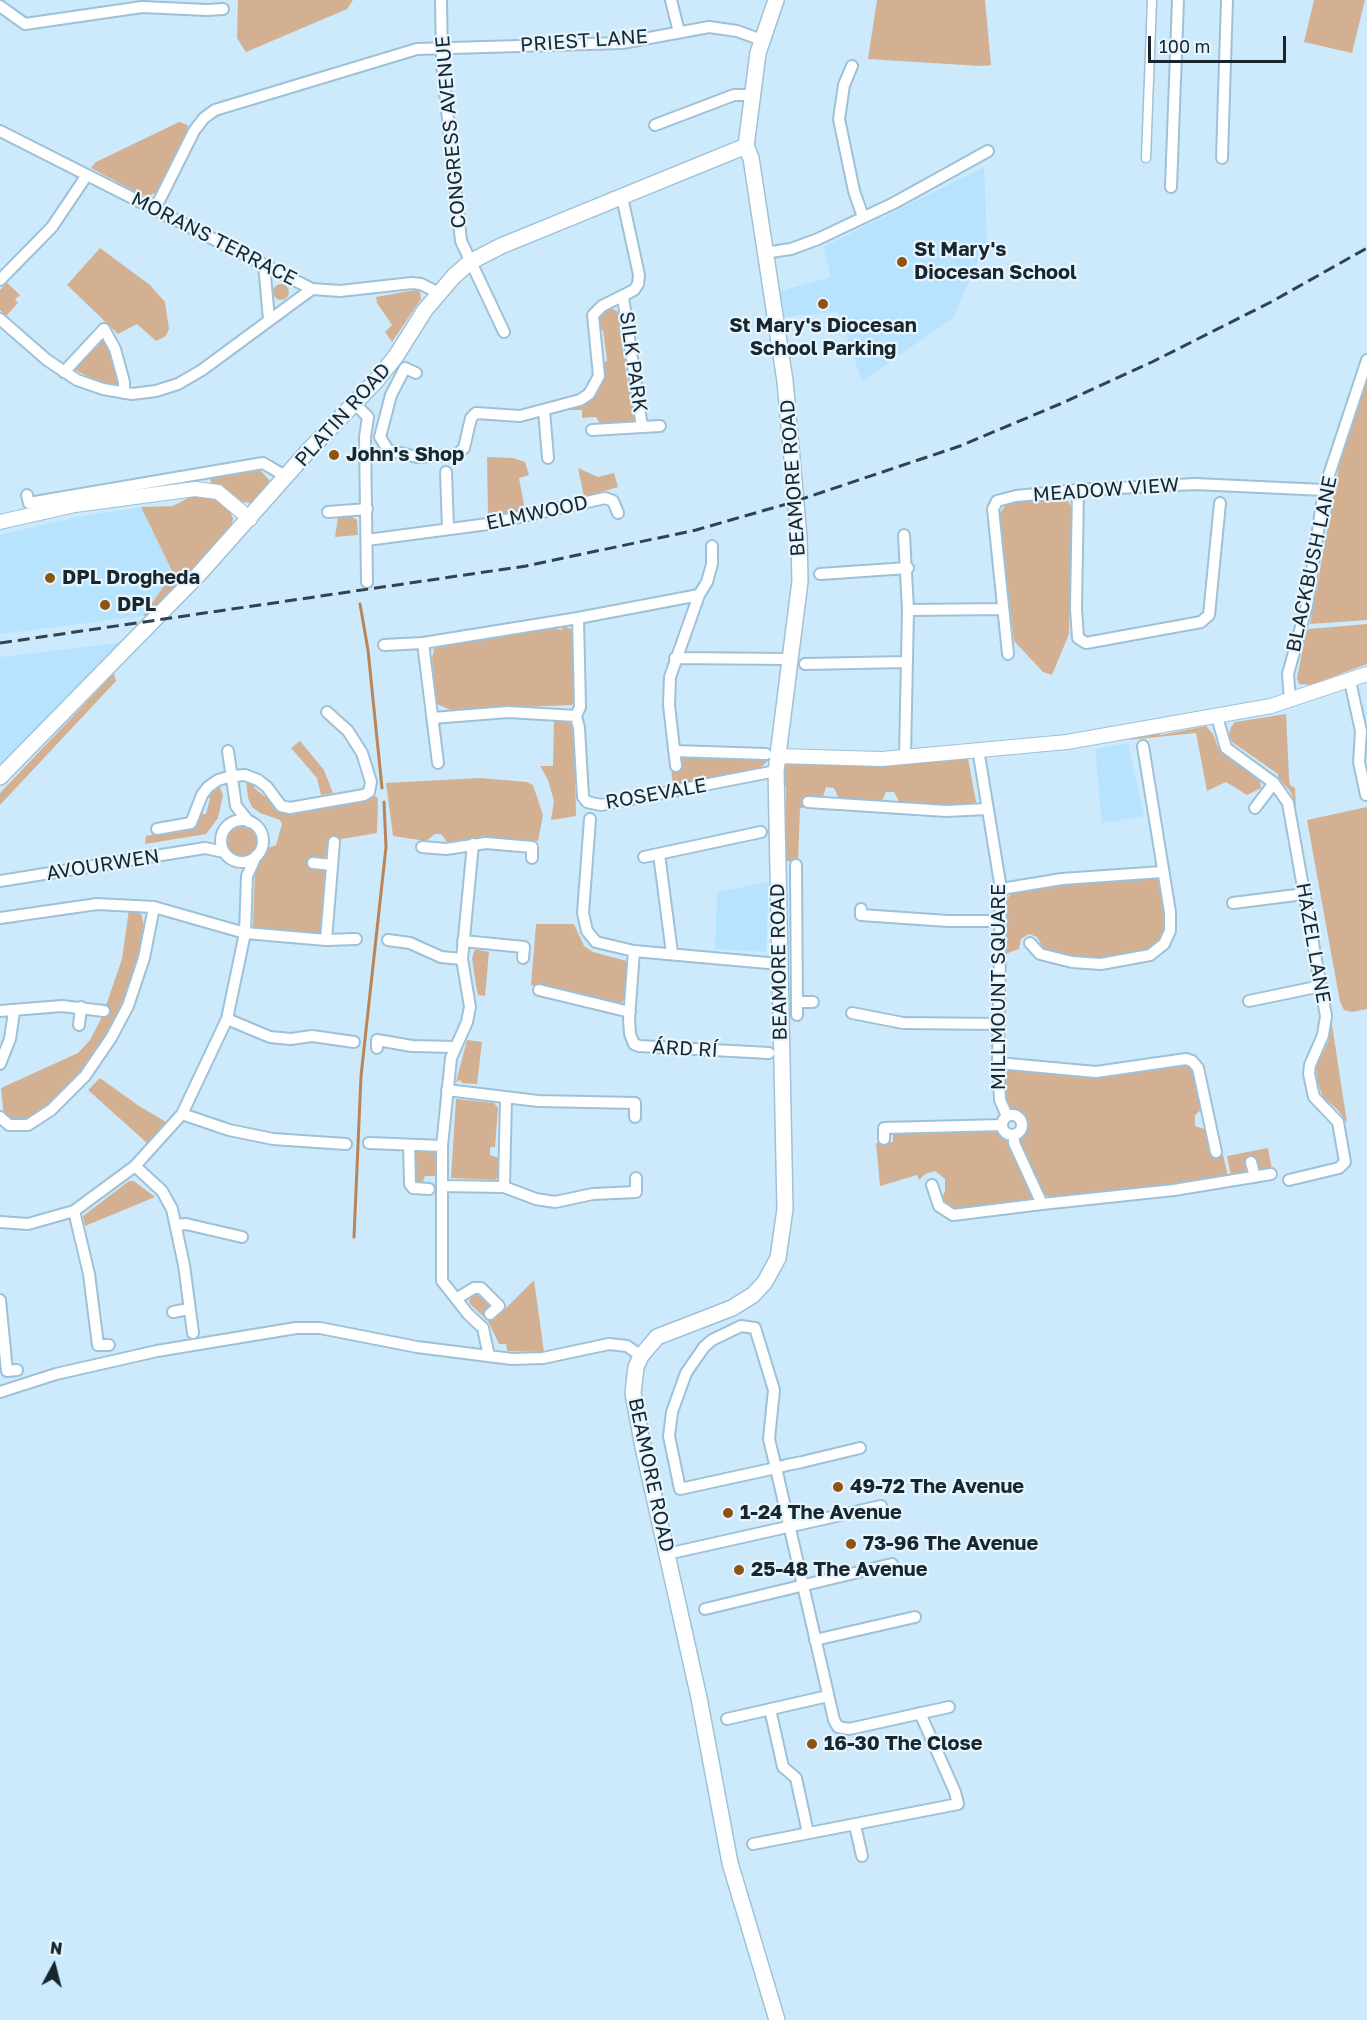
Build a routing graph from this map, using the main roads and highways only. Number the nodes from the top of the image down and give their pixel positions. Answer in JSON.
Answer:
{"nodes":[{"id":1,"x":776,"y":0,"type":"edge"},
{"id":2,"x":746,"y":146,"type":"junction"},
{"id":3,"x":0,"y":777,"type":"edge"},
{"id":4,"x":777,"y":2020,"type":"edge"}],
"edges":[{"from":1,"to":2,"type":"main road"},
{"from":2,"to":3,"type":"main road","name":"PLATIN ROAD"},
{"from":2,"to":4,"type":"main road","name":"BEAMORE ROAD"}]}
